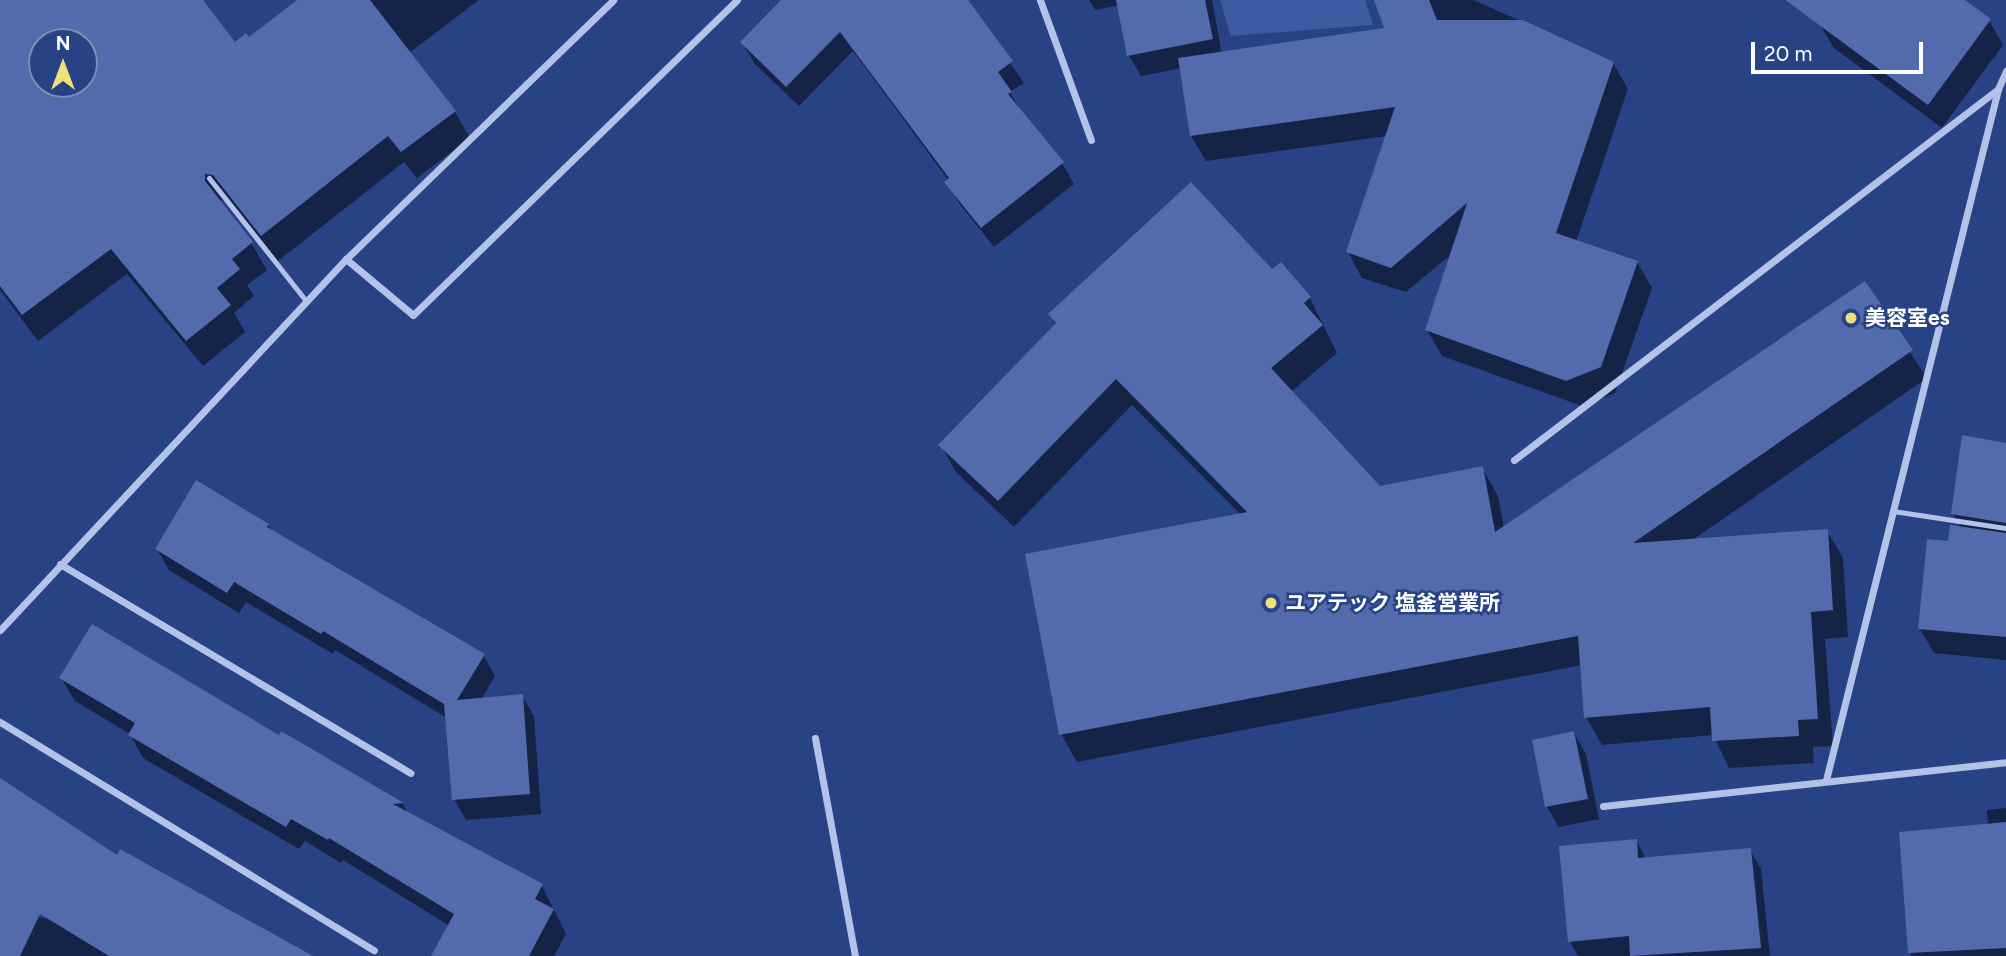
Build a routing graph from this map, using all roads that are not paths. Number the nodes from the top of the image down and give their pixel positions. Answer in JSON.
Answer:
{"nodes":[{"id":1,"x":613,"y":0,"type":"edge"},
{"id":2,"x":737,"y":0,"type":"edge"},
{"id":3,"x":1041,"y":0,"type":"edge"},
{"id":4,"x":2006,"y":71,"type":"edge"},
{"id":5,"x":1998,"y":89,"type":"junction"},
{"id":6,"x":1091,"y":140,"type":"dead end"},
{"id":7,"x":209,"y":178,"type":"dead end"},
{"id":8,"x":346,"y":259,"type":"junction"},
{"id":9,"x":306,"y":301,"type":"junction"},
{"id":10,"x":1514,"y":460,"type":"dead end"},
{"id":11,"x":1892,"y":511,"type":"junction"},
{"id":12,"x":2006,"y":528,"type":"edge"},
{"id":13,"x":60,"y":564,"type":"junction"},
{"id":14,"x":0,"y":630,"type":"edge"},
{"id":15,"x":0,"y":722,"type":"edge"},
{"id":16,"x":815,"y":738,"type":"dead end"},
{"id":17,"x":2006,"y":762,"type":"edge"},
{"id":18,"x":410,"y":773,"type":"dead end"},
{"id":19,"x":1826,"y":780,"type":"junction"},
{"id":20,"x":1603,"y":806,"type":"dead end"},
{"id":21,"x":374,"y":950,"type":"dead end"},
{"id":22,"x":855,"y":956,"type":"edge"}],
"edges":[{"from":1,"to":8,"type":"street"},
{"from":2,"to":8,"type":"street"},
{"from":3,"to":6,"type":"street"},
{"from":4,"to":5,"type":"street"},
{"from":5,"to":10,"type":"street"},
{"from":5,"to":11,"type":"street"},
{"from":7,"to":9,"type":"lane"},
{"from":8,"to":9,"type":"street"},
{"from":9,"to":13,"type":"street"},
{"from":11,"to":12,"type":"lane"},
{"from":11,"to":19,"type":"street"},
{"from":13,"to":14,"type":"street"},
{"from":13,"to":18,"type":"street"},
{"from":15,"to":21,"type":"street"},
{"from":16,"to":22,"type":"street"},
{"from":17,"to":19,"type":"street"},
{"from":19,"to":20,"type":"street"}]}
